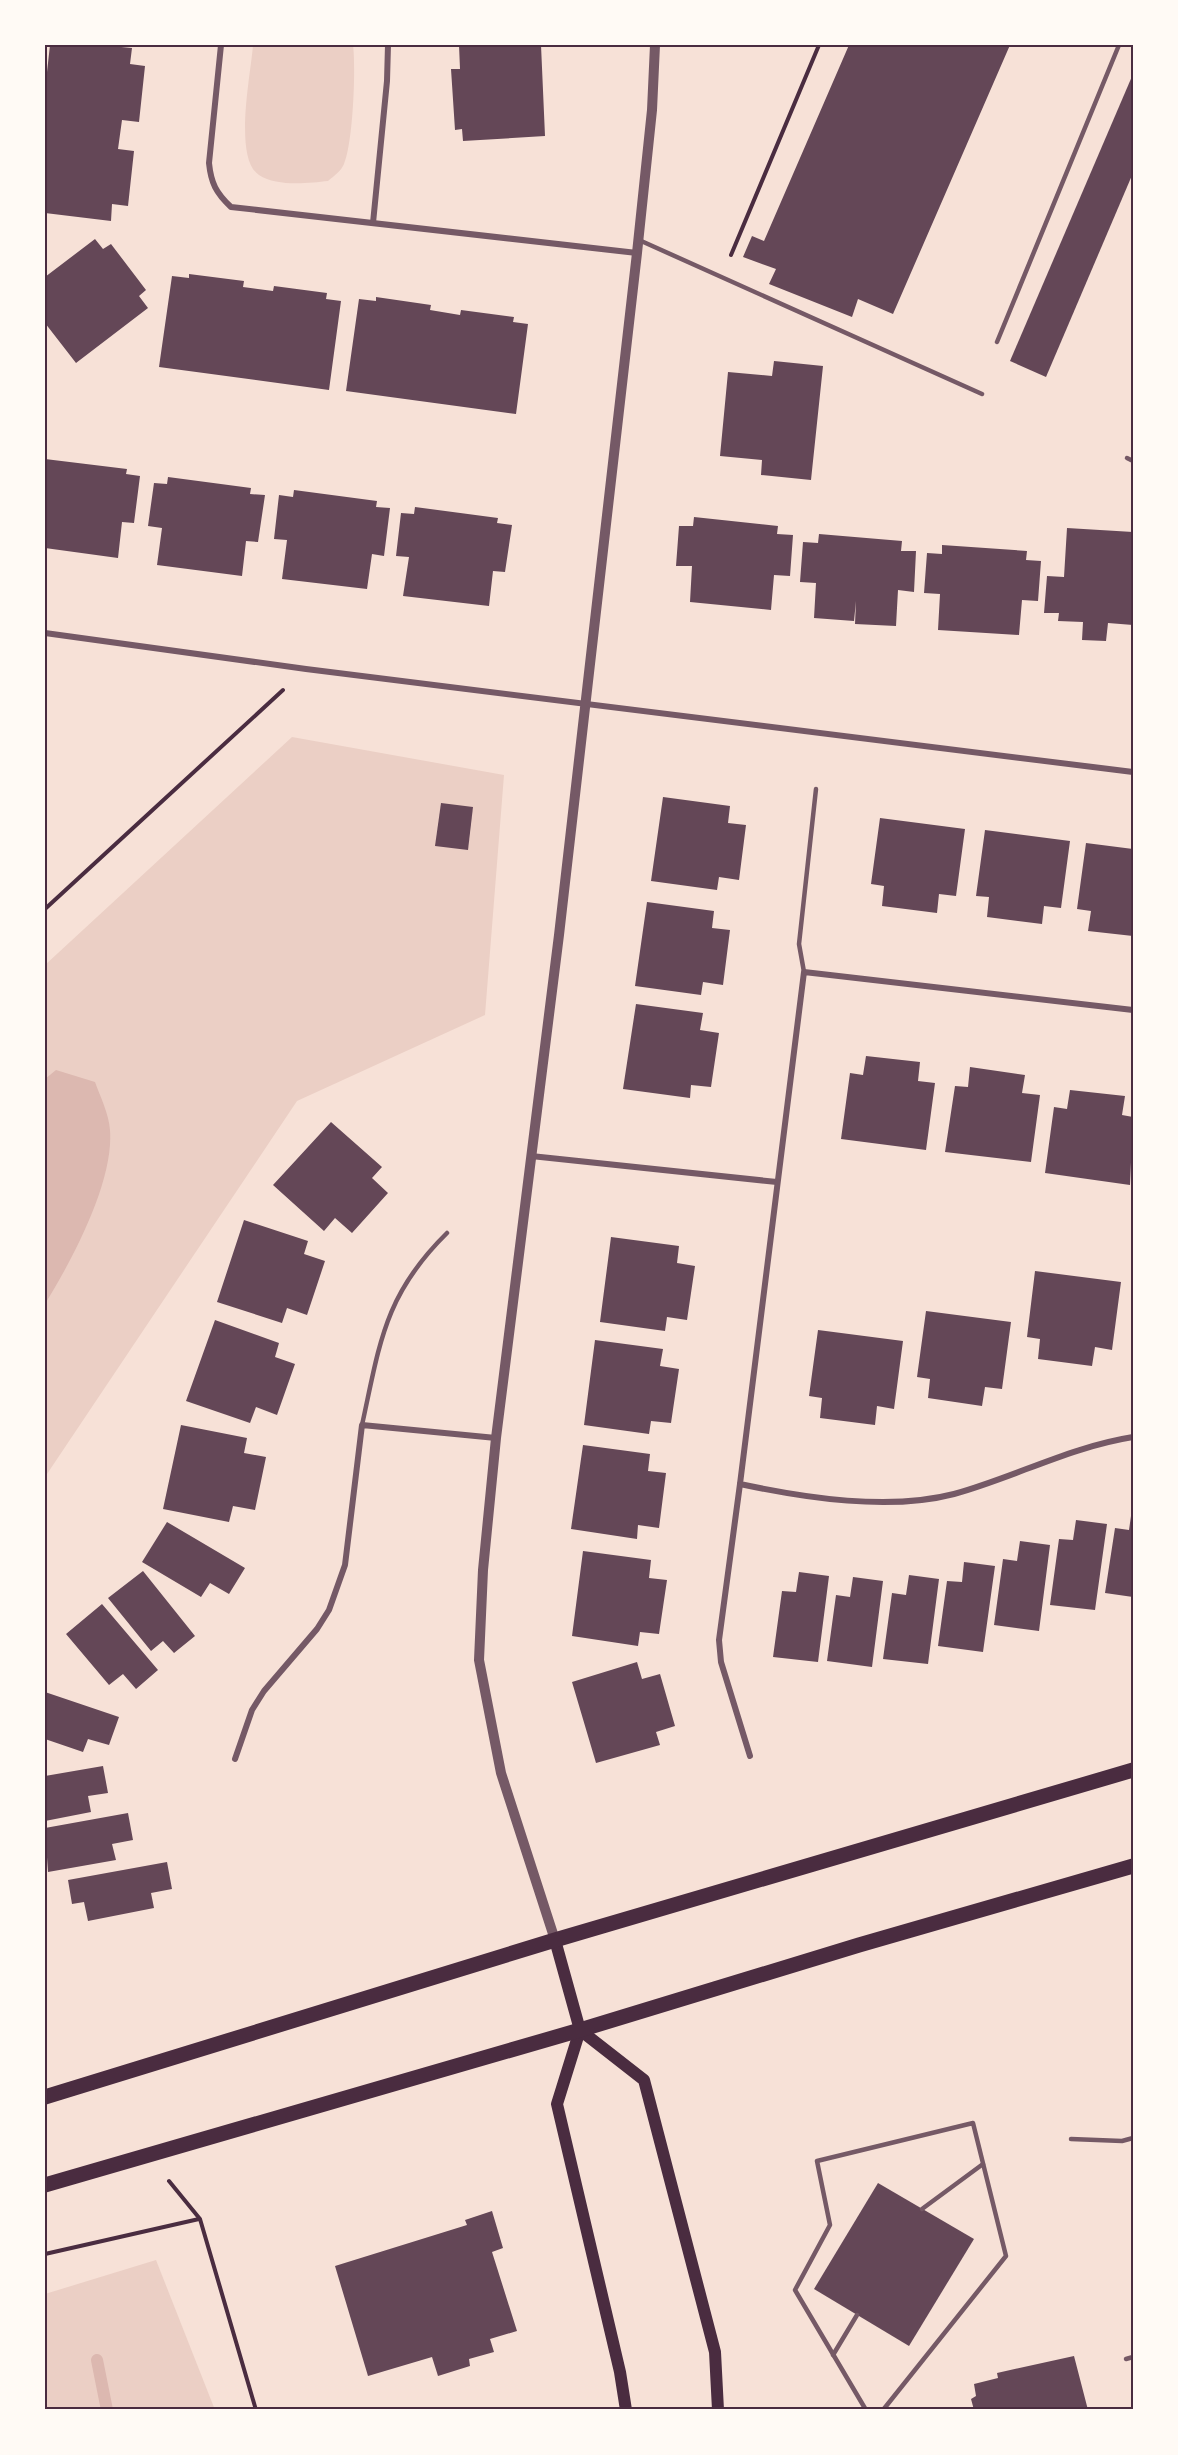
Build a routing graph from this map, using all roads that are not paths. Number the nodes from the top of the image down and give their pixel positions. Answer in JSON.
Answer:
{"nodes":[{"id":1,"x":221,"y":45,"type":"edge"},
{"id":2,"x":387,"y":45,"type":"edge"},
{"id":3,"x":655,"y":45,"type":"edge"},
{"id":4,"x":1119,"y":45,"type":"edge"},
{"id":5,"x":373,"y":223,"type":"junction"},
{"id":6,"x":639,"y":240,"type":"junction"},
{"id":7,"x":638,"y":253,"type":"junction"},
{"id":8,"x":997,"y":342,"type":"dead end"},
{"id":9,"x":982,"y":394,"type":"dead end"},
{"id":10,"x":1127,"y":458,"type":"dead end"},
{"id":11,"x":1133,"y":461,"type":"edge"},
{"id":12,"x":45,"y":633,"type":"edge"},
{"id":13,"x":584,"y":704,"type":"junction"},
{"id":14,"x":1133,"y":772,"type":"edge"},
{"id":15,"x":816,"y":789,"type":"dead end"},
{"id":16,"x":804,"y":972,"type":"junction"},
{"id":17,"x":1133,"y":1010,"type":"edge"},
{"id":18,"x":531,"y":1156,"type":"junction"},
{"id":19,"x":777,"y":1182,"type":"junction"},
{"id":20,"x":447,"y":1233,"type":"dead end"},
{"id":21,"x":362,"y":1425,"type":"junction"},
{"id":22,"x":1133,"y":1437,"type":"edge"},
{"id":23,"x":496,"y":1438,"type":"junction"},
{"id":24,"x":740,"y":1484,"type":"junction"},
{"id":25,"x":750,"y":1756,"type":"dead end"},
{"id":26,"x":235,"y":1759,"type":"dead end"},
{"id":27,"x":1133,"y":1770,"type":"edge"},
{"id":28,"x":1133,"y":1866,"type":"edge"},
{"id":29,"x":555,"y":1940,"type":"junction"},
{"id":30,"x":580,"y":2031,"type":"junction"},
{"id":31,"x":45,"y":2097,"type":"edge"},
{"id":32,"x":1133,"y":2138,"type":"edge"},
{"id":33,"x":1071,"y":2139,"type":"dead end"},
{"id":34,"x":983,"y":2164,"type":"junction"},
{"id":35,"x":45,"y":2185,"type":"edge"},
{"id":36,"x":922,"y":2209,"type":"dead end"},
{"id":37,"x":857,"y":2315,"type":"dead end"},
{"id":38,"x":833,"y":2355,"type":"junction"},
{"id":39,"x":1133,"y":2357,"type":"edge"},
{"id":40,"x":1126,"y":2359,"type":"dead end"},
{"id":41,"x":627,"y":2410,"type":"edge"},
{"id":42,"x":718,"y":2410,"type":"edge"},
{"id":43,"x":866,"y":2410,"type":"edge"},
{"id":44,"x":883,"y":2410,"type":"edge"}],
"edges":[{"from":1,"to":5,"type":"street"},
{"from":2,"to":5,"type":"street"},
{"from":3,"to":6,"type":"street"},
{"from":4,"to":8,"type":"lane"},
{"from":5,"to":7,"type":"street"},
{"from":6,"to":7,"type":"street"},
{"from":6,"to":9,"type":"lane"},
{"from":7,"to":13,"type":"street"},
{"from":10,"to":11,"type":"lane"},
{"from":12,"to":13,"type":"street"},
{"from":13,"to":14,"type":"street"},
{"from":13,"to":18,"type":"street"},
{"from":15,"to":16,"type":"lane"},
{"from":16,"to":17,"type":"street"},
{"from":16,"to":19,"type":"street"},
{"from":18,"to":19,"type":"street"},
{"from":18,"to":23,"type":"street"},
{"from":19,"to":24,"type":"street"},
{"from":20,"to":21,"type":"lane"},
{"from":21,"to":23,"type":"street"},
{"from":21,"to":26,"type":"street"},
{"from":22,"to":24,"type":"street"},
{"from":23,"to":29,"type":"street"},
{"from":24,"to":25,"type":"street"},
{"from":27,"to":29,"type":"main road"},
{"from":28,"to":30,"type":"main road"},
{"from":29,"to":30,"type":"main road"},
{"from":29,"to":31,"type":"main road"},
{"from":30,"to":35,"type":"main road"},
{"from":30,"to":41,"type":"main road"},
{"from":30,"to":42,"type":"main road"},
{"from":32,"to":33,"type":"lane"},
{"from":34,"to":36,"type":"lane"},
{"from":34,"to":38,"type":"lane"},
{"from":34,"to":44,"type":"lane"},
{"from":37,"to":38,"type":"lane"},
{"from":38,"to":43,"type":"lane"},
{"from":39,"to":40,"type":"lane"}]}
